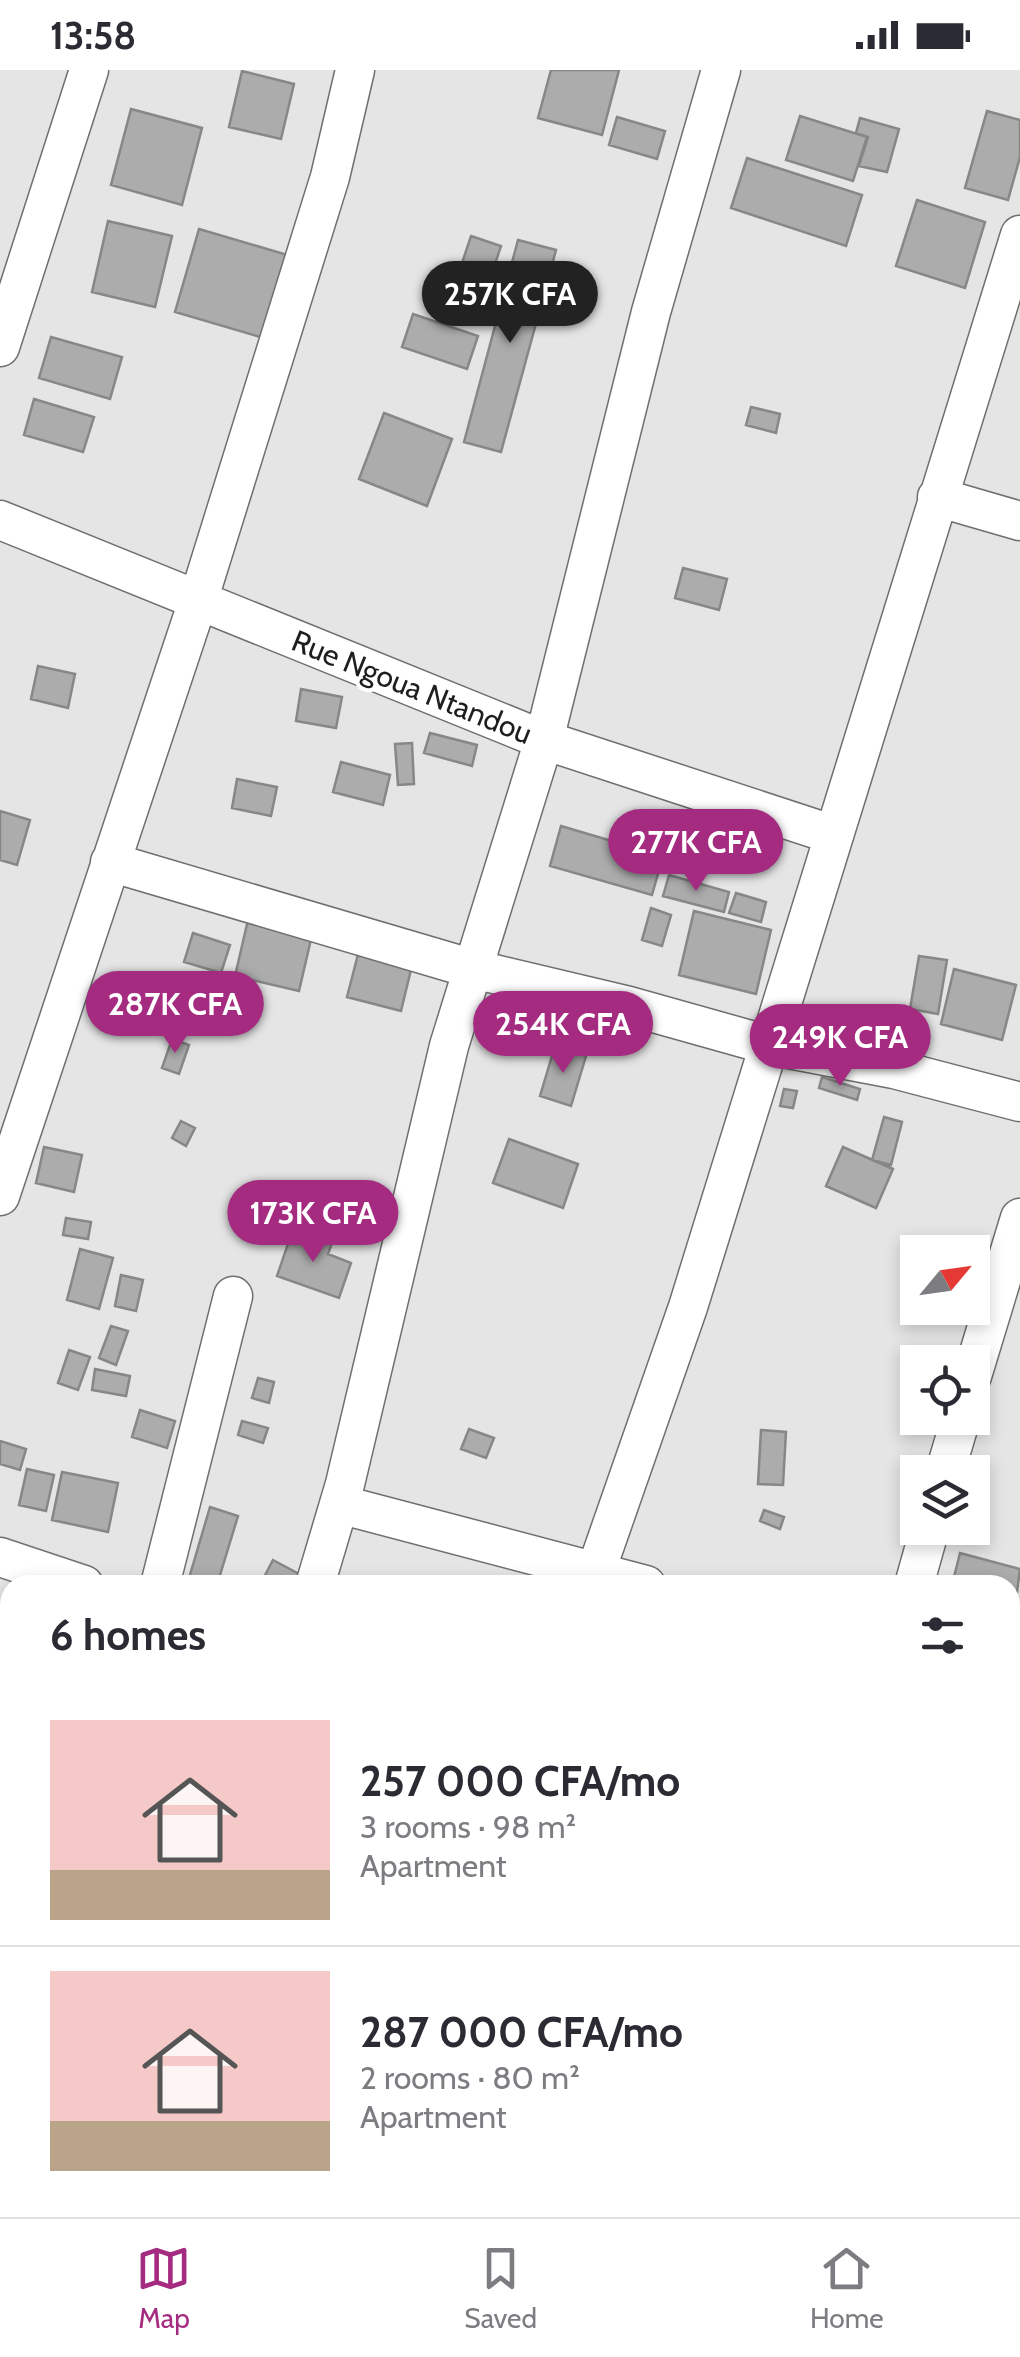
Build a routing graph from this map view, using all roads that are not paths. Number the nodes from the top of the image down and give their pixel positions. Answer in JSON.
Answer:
{"nodes":[{"id":1,"x":90,"y":70,"type":"edge"},
{"id":2,"x":355,"y":70,"type":"edge"},
{"id":3,"x":721,"y":70,"type":"edge"},
{"id":4,"x":1020,"y":235,"type":"edge"},
{"id":5,"x":0,"y":347,"type":"edge"},
{"id":6,"x":937,"y":497,"type":"junction"},
{"id":7,"x":0,"y":520,"type":"edge"},
{"id":8,"x":1020,"y":521,"type":"edge"},
{"id":9,"x":198,"y":601,"type":"junction"},
{"id":10,"x":544,"y":740,"type":"junction"},
{"id":11,"x":831,"y":834,"type":"junction"},
{"id":12,"x":110,"y":862,"type":"junction"},
{"id":13,"x":473,"y":969,"type":"junction"},
{"id":14,"x":768,"y":1045,"type":"junction"},
{"id":15,"x":1020,"y":1102,"type":"edge"},
{"id":16,"x":0,"y":1196,"type":"edge"},
{"id":17,"x":1020,"y":1218,"type":"edge"},
{"id":18,"x":233,"y":1296,"type":"dead end"},
{"id":19,"x":981,"y":1345,"type":"edge"},
{"id":20,"x":339,"y":1504,"type":"junction"},
{"id":21,"x":925,"y":1545,"type":"edge"},
{"id":22,"x":0,"y":1557,"type":"edge"},
{"id":23,"x":54,"y":1575,"type":"edge"},
{"id":24,"x":163,"y":1575,"type":"edge"},
{"id":25,"x":318,"y":1575,"type":"edge"},
{"id":26,"x":583,"y":1575,"type":"edge"},
{"id":27,"x":594,"y":1575,"type":"edge"},
{"id":28,"x":917,"y":1575,"type":"edge"}],
"edges":[{"from":1,"to":5,"type":"street"},
{"from":2,"to":9,"type":"street"},
{"from":3,"to":10,"type":"street"},
{"from":4,"to":6,"type":"street"},
{"from":6,"to":8,"type":"street"},
{"from":6,"to":11,"type":"street"},
{"from":7,"to":9,"type":"street","name":"Rue Ngoua Ntandou"},
{"from":9,"to":10,"type":"street","name":"Rue Ngoua Ntandou"},
{"from":9,"to":12,"type":"street"},
{"from":10,"to":11,"type":"street","name":"Rue Ngoua Ntandou"},
{"from":10,"to":13,"type":"street"},
{"from":11,"to":14,"type":"street"},
{"from":12,"to":13,"type":"street"},
{"from":12,"to":16,"type":"street"},
{"from":13,"to":14,"type":"street"},
{"from":13,"to":20,"type":"street"},
{"from":14,"to":15,"type":"street"},
{"from":14,"to":27,"type":"street"},
{"from":17,"to":19,"type":"street"},
{"from":18,"to":24,"type":"street"},
{"from":20,"to":25,"type":"street"},
{"from":20,"to":26,"type":"street"},
{"from":21,"to":28,"type":"street"},
{"from":22,"to":23,"type":"street"}]}
